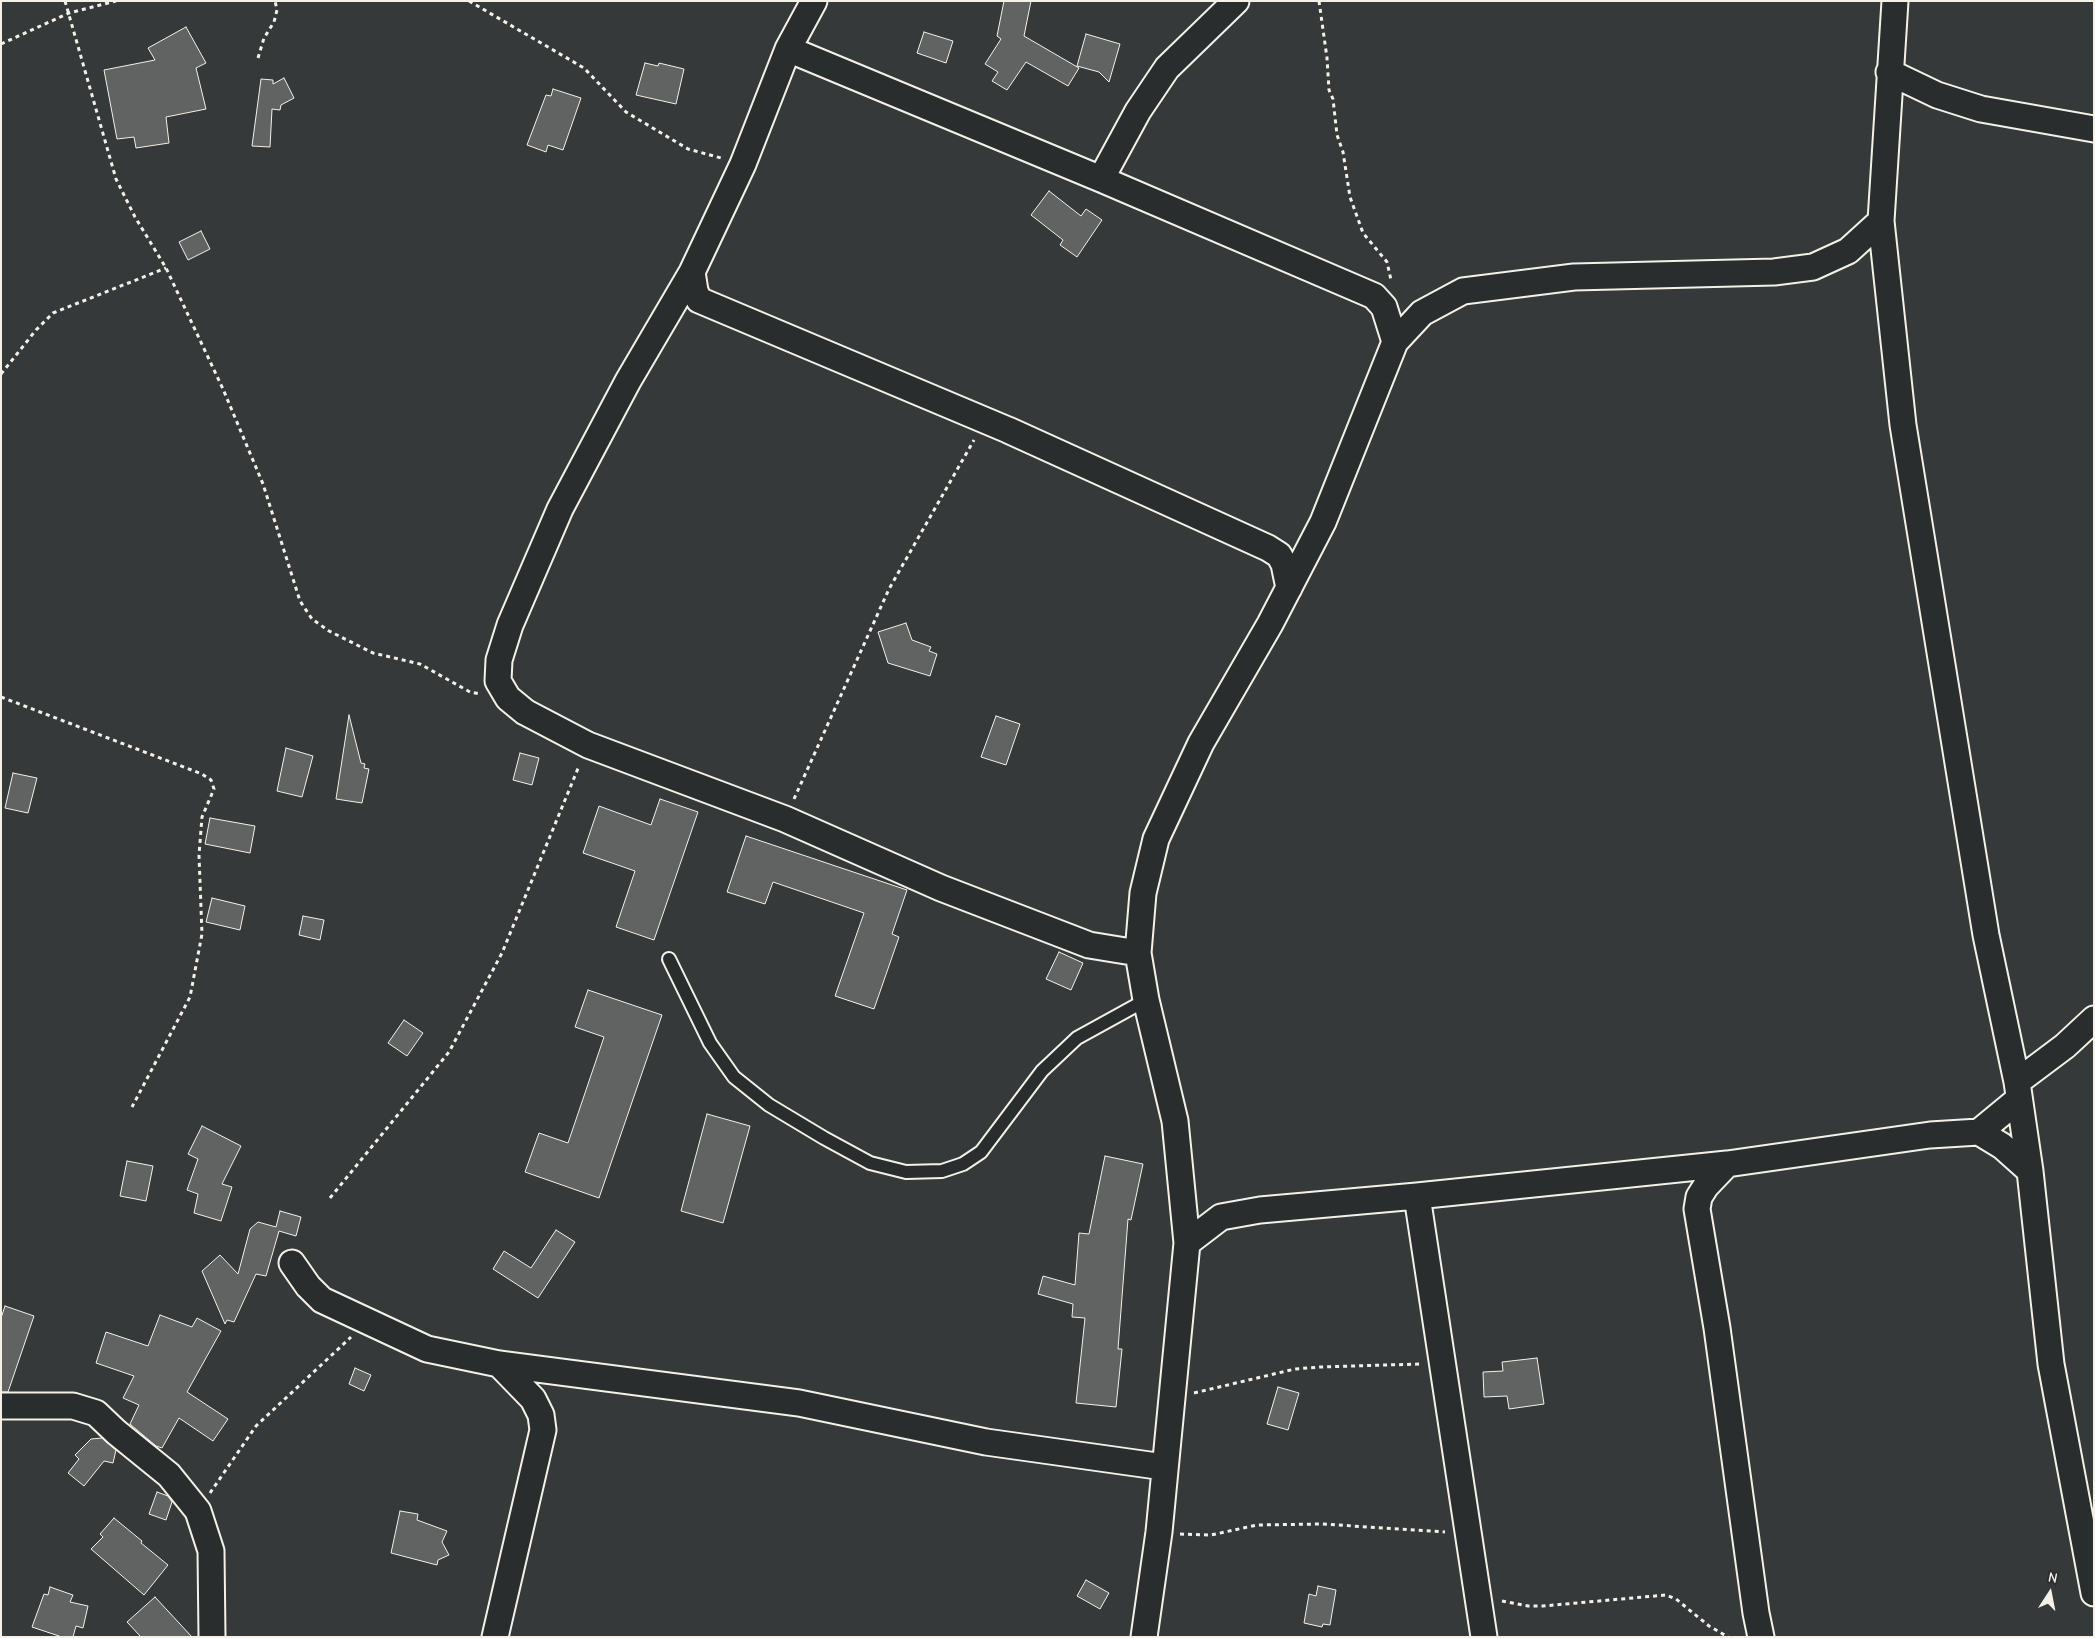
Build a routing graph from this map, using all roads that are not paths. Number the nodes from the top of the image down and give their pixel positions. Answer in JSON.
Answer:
{"nodes":[{"id":1,"x":814,"y":1,"type":"edge"},
{"id":2,"x":1236,"y":1,"type":"edge"},
{"id":3,"x":1895,"y":1,"type":"edge"},
{"id":4,"x":788,"y":49,"type":"junction"},
{"id":5,"x":1889,"y":72,"type":"junction"},
{"id":6,"x":2094,"y":129,"type":"edge"},
{"id":7,"x":1101,"y":179,"type":"junction"},
{"id":8,"x":1881,"y":221,"type":"junction"},
{"id":9,"x":692,"y":272,"type":"junction"},
{"id":10,"x":1395,"y":342,"type":"junction"},
{"id":11,"x":1289,"y":588,"type":"junction"},
{"id":12,"x":1138,"y":953,"type":"junction"},
{"id":13,"x":669,"y":958,"type":"dead end"},
{"id":14,"x":1146,"y":1000,"type":"junction"},
{"id":15,"x":2094,"y":1019,"type":"edge"},
{"id":16,"x":2018,"y":1091,"type":"junction"},
{"id":17,"x":1978,"y":1132,"type":"junction"},
{"id":18,"x":1727,"y":1164,"type":"junction"},
{"id":19,"x":2030,"y":1171,"type":"junction"},
{"id":20,"x":1184,"y":1194,"type":"junction"},
{"id":21,"x":1417,"y":1196,"type":"junction"},
{"id":22,"x":1221,"y":1217,"type":"junction"},
{"id":23,"x":1187,"y":1243,"type":"junction"},
{"id":24,"x":292,"y":1263,"type":"dead end"},
{"id":25,"x":499,"y":1364,"type":"junction"},
{"id":26,"x":1,"y":1406,"type":"edge"},
{"id":27,"x":1164,"y":1468,"type":"junction"},
{"id":28,"x":2094,"y":1594,"type":"edge"},
{"id":29,"x":212,"y":1637,"type":"edge"},
{"id":30,"x":495,"y":1637,"type":"edge"},
{"id":31,"x":1144,"y":1637,"type":"edge"},
{"id":32,"x":1484,"y":1637,"type":"edge"},
{"id":33,"x":1761,"y":1637,"type":"edge"}],
"edges":[{"from":1,"to":4,"type":"street"},
{"from":2,"to":7,"type":"street"},
{"from":3,"to":5,"type":"street"},
{"from":4,"to":7,"type":"street"},
{"from":4,"to":9,"type":"street"},
{"from":5,"to":6,"type":"street"},
{"from":5,"to":8,"type":"street"},
{"from":7,"to":10,"type":"street"},
{"from":8,"to":10,"type":"street"},
{"from":8,"to":16,"type":"street"},
{"from":9,"to":11,"type":"street"},
{"from":9,"to":12,"type":"street"},
{"from":10,"to":11,"type":"street"},
{"from":11,"to":12,"type":"street"},
{"from":12,"to":14,"type":"street"},
{"from":13,"to":14,"type":"lane"},
{"from":14,"to":20,"type":"street"},
{"from":15,"to":16,"type":"street"},
{"from":16,"to":17,"type":"street"},
{"from":16,"to":19,"type":"street"},
{"from":17,"to":18,"type":"street"},
{"from":17,"to":19,"type":"street"},
{"from":18,"to":21,"type":"street"},
{"from":18,"to":33,"type":"street"},
{"from":19,"to":28,"type":"street"},
{"from":20,"to":22,"type":"street"},
{"from":20,"to":23,"type":"street"},
{"from":21,"to":22,"type":"street"},
{"from":21,"to":32,"type":"street"},
{"from":22,"to":23,"type":"street"},
{"from":23,"to":27,"type":"street"},
{"from":24,"to":25,"type":"street"},
{"from":25,"to":27,"type":"street"},
{"from":25,"to":30,"type":"street"},
{"from":26,"to":29,"type":"street"},
{"from":27,"to":31,"type":"street"}]}
